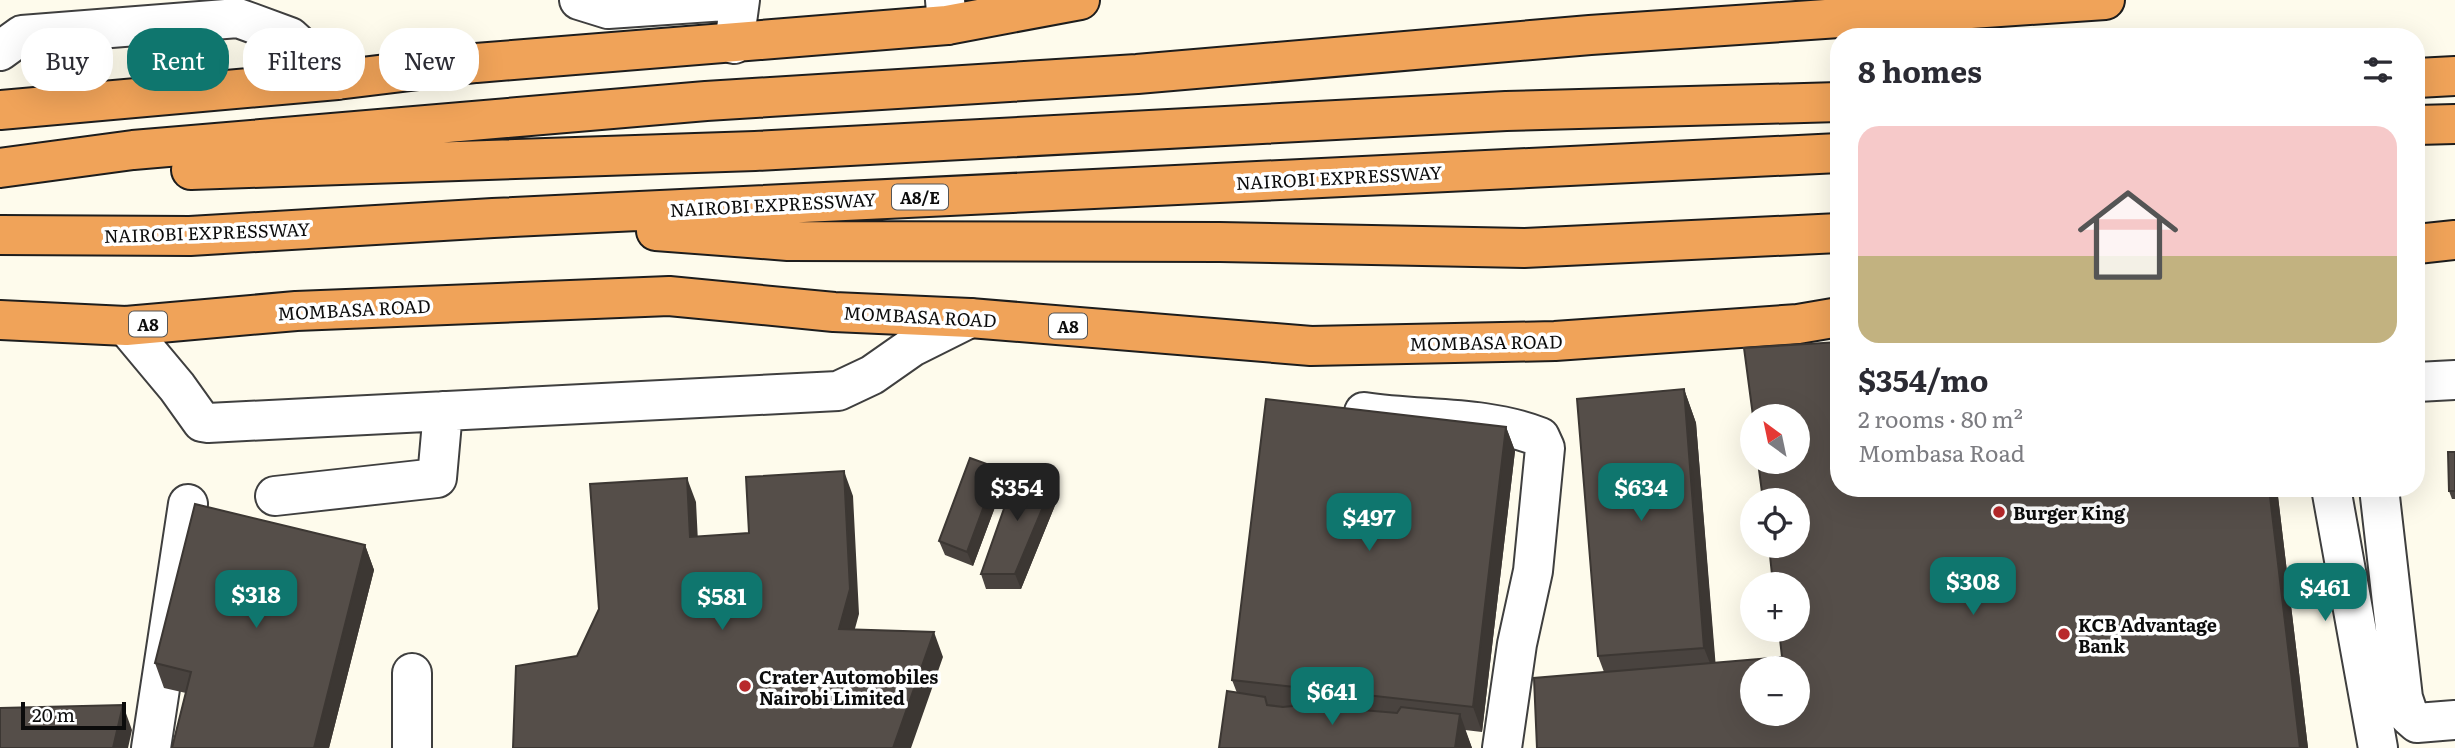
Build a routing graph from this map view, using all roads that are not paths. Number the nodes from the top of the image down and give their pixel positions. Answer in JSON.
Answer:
{"nodes":[{"id":1,"x":579,"y":0,"type":"edge"},
{"id":2,"x":1080,"y":0,"type":"edge"},
{"id":3,"x":2105,"y":0,"type":"edge"},
{"id":4,"x":236,"y":9,"type":"edge"},
{"id":5,"x":946,"y":12,"type":"edge"},
{"id":6,"x":72,"y":16,"type":"edge"},
{"id":7,"x":273,"y":28,"type":"edge"},
{"id":8,"x":7,"y":41,"type":"edge"},
{"id":9,"x":734,"y":44,"type":"junction"},
{"id":10,"x":2455,"y":76,"type":"edge"},
{"id":11,"x":365,"y":77,"type":"edge"},
{"id":12,"x":2425,"y":78,"type":"edge"},
{"id":13,"x":243,"y":88,"type":"edge"},
{"id":14,"x":1830,"y":102,"type":"edge"},
{"id":15,"x":0,"y":110,"type":"edge"},
{"id":16,"x":2455,"y":124,"type":"edge"},
{"id":17,"x":2425,"y":125,"type":"edge"},
{"id":18,"x":1830,"y":153,"type":"edge"},
{"id":19,"x":0,"y":168,"type":"edge"},
{"id":20,"x":0,"y":179,"type":"edge"},
{"id":21,"x":493,"y":218,"type":"junction"},
{"id":22,"x":1830,"y":233,"type":"edge"},
{"id":23,"x":0,"y":235,"type":"edge"},
{"id":24,"x":2455,"y":240,"type":"edge"},
{"id":25,"x":2425,"y":243,"type":"edge"},
{"id":26,"x":970,"y":318,"type":"junction"},
{"id":27,"x":1830,"y":319,"type":"edge"},
{"id":28,"x":0,"y":320,"type":"edge"},
{"id":29,"x":126,"y":326,"type":"junction"},
{"id":30,"x":2455,"y":380,"type":"edge"},
{"id":31,"x":2425,"y":382,"type":"edge"},
{"id":32,"x":1342,"y":409,"type":"edge"},
{"id":33,"x":443,"y":411,"type":"junction"},
{"id":34,"x":275,"y":496,"type":"dead end"},
{"id":35,"x":2333,"y":497,"type":"edge"},
{"id":36,"x":2380,"y":497,"type":"edge"},
{"id":37,"x":188,"y":504,"type":"dead end"},
{"id":38,"x":412,"y":673,"type":"dead end"},
{"id":39,"x":2455,"y":720,"type":"edge"},
{"id":40,"x":152,"y":748,"type":"edge"},
{"id":41,"x":412,"y":748,"type":"edge"},
{"id":42,"x":1502,"y":748,"type":"edge"},
{"id":43,"x":2378,"y":748,"type":"edge"}],
"edges":[{"from":1,"to":9,"type":"street"},
{"from":2,"to":5,"type":"highway"},
{"from":3,"to":19,"type":"highway"},
{"from":4,"to":6,"type":"street"},
{"from":4,"to":7,"type":"street"},
{"from":5,"to":9,"type":"highway"},
{"from":6,"to":8,"type":"street"},
{"from":9,"to":11,"type":"highway"},
{"from":10,"to":12,"type":"highway"},
{"from":13,"to":15,"type":"highway"},
{"from":14,"to":20,"type":"highway"},
{"from":16,"to":17,"type":"highway"},
{"from":18,"to":21,"type":"highway","name":"NAIROBI EXPRESSWAY","number":"A8/E"},
{"from":21,"to":22,"type":"highway"},
{"from":21,"to":23,"type":"highway","name":"NAIROBI EXPRESSWAY","number":"A8/E"},
{"from":24,"to":25,"type":"highway"},
{"from":26,"to":27,"type":"highway","name":"MOMBASA ROAD","number":"A8"},
{"from":26,"to":29,"type":"highway","name":"MOMBASA ROAD","number":"A8"},
{"from":26,"to":33,"type":"street"},
{"from":28,"to":29,"type":"highway","name":"MOMBASA ROAD","number":"A8"},
{"from":29,"to":33,"type":"street"},
{"from":30,"to":31,"type":"street"},
{"from":32,"to":42,"type":"street"},
{"from":33,"to":34,"type":"street"},
{"from":35,"to":43,"type":"street"},
{"from":36,"to":39,"type":"street"},
{"from":37,"to":40,"type":"street"},
{"from":38,"to":41,"type":"street"}]}
